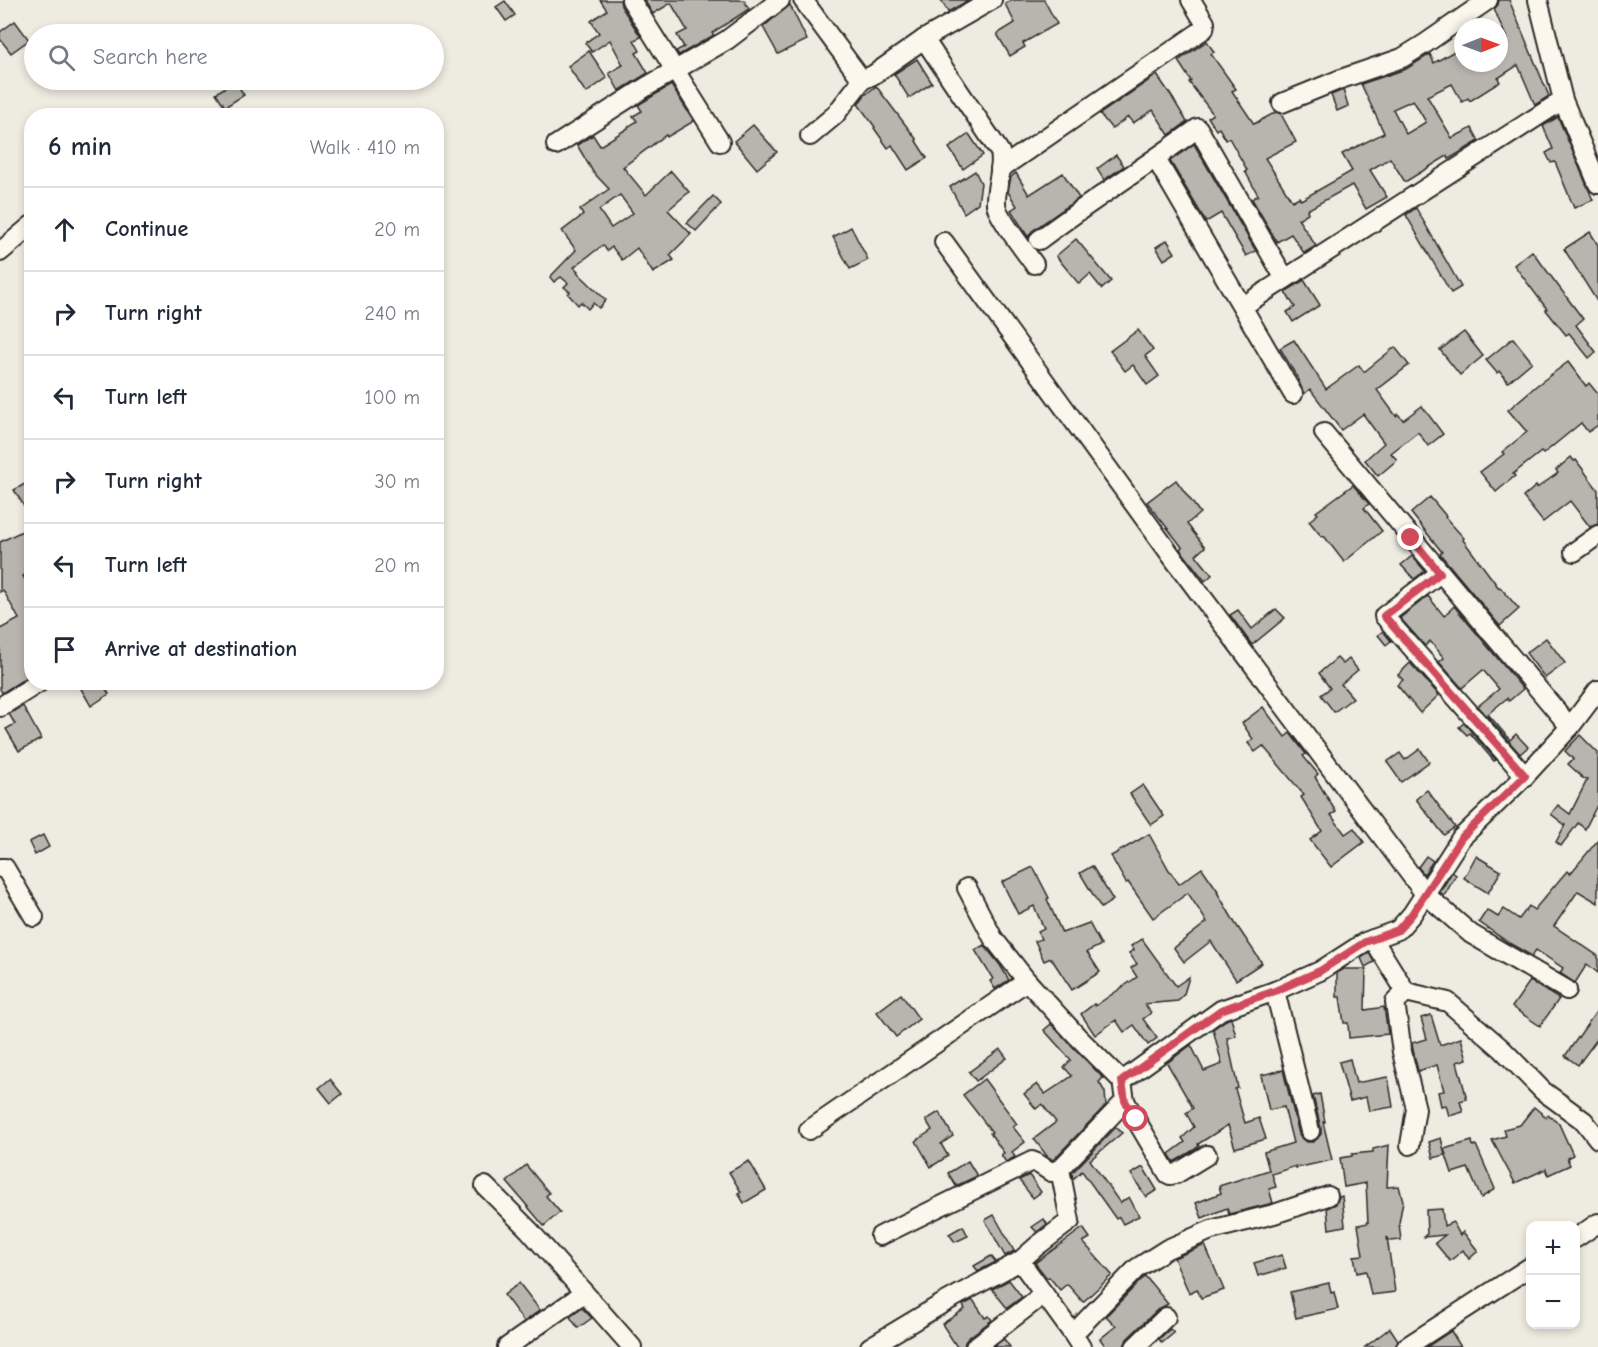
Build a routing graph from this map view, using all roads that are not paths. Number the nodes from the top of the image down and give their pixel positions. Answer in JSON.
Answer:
{"nodes":[{"id":1,"x":631,"y":0,"type":"edge"},
{"id":2,"x":780,"y":0,"type":"edge"},
{"id":3,"x":803,"y":0,"type":"edge"},
{"id":4,"x":992,"y":0,"type":"edge"},
{"id":5,"x":1191,"y":0,"type":"edge"},
{"id":6,"x":1488,"y":0,"type":"edge"},
{"id":7,"x":1538,"y":0,"type":"edge"},
{"id":8,"x":924,"y":39,"type":"junction"},
{"id":9,"x":675,"y":70,"type":"junction"},
{"id":10,"x":862,"y":80,"type":"junction"},
{"id":11,"x":1563,"y":100,"type":"junction"},
{"id":12,"x":1282,"y":103,"type":"dead end"},
{"id":13,"x":810,"y":136,"type":"dead end"},
{"id":14,"x":720,"y":142,"type":"dead end"},
{"id":15,"x":556,"y":145,"type":"dead end"},
{"id":16,"x":1156,"y":159,"type":"junction"},
{"id":17,"x":1000,"y":169,"type":"junction"},
{"id":18,"x":1598,"y":184,"type":"edge"},
{"id":19,"x":24,"y":232,"type":"edge"},
{"id":20,"x":1039,"y":240,"type":"dead end"},
{"id":21,"x":944,"y":242,"type":"dead end"},
{"id":22,"x":0,"y":252,"type":"edge"},
{"id":23,"x":1034,"y":264,"type":"dead end"},
{"id":24,"x":1285,"y":279,"type":"junction"},
{"id":25,"x":1243,"y":306,"type":"junction"},
{"id":26,"x":1293,"y":393,"type":"dead end"},
{"id":27,"x":1324,"y":433,"type":"dead end"},
{"id":28,"x":1598,"y":535,"type":"edge"},
{"id":29,"x":1574,"y":552,"type":"dead end"},
{"id":30,"x":1440,"y":573,"type":"junction"},
{"id":31,"x":27,"y":690,"type":"edge"},
{"id":32,"x":1598,"y":690,"type":"edge"},
{"id":33,"x":0,"y":707,"type":"edge"},
{"id":34,"x":1570,"y":727,"type":"junction"},
{"id":35,"x":1525,"y":776,"type":"junction"},
{"id":36,"x":0,"y":868,"type":"edge"},
{"id":37,"x":967,"y":888,"type":"dead end"},
{"id":38,"x":1425,"y":894,"type":"junction"},
{"id":39,"x":34,"y":917,"type":"dead end"},
{"id":40,"x":1373,"y":939,"type":"junction"},
{"id":41,"x":1027,"y":981,"type":"junction"},
{"id":42,"x":1567,"y":990,"type":"dead end"},
{"id":43,"x":1275,"y":991,"type":"junction"},
{"id":44,"x":1406,"y":992,"type":"junction"},
{"id":45,"x":1122,"y":1081,"type":"junction"},
{"id":46,"x":1125,"y":1101,"type":"junction"},
{"id":47,"x":810,"y":1130,"type":"dead end"},
{"id":48,"x":1310,"y":1131,"type":"dead end"},
{"id":49,"x":1598,"y":1139,"type":"edge"},
{"id":50,"x":1410,"y":1145,"type":"dead end"},
{"id":51,"x":1207,"y":1155,"type":"dead end"},
{"id":52,"x":1060,"y":1169,"type":"junction"},
{"id":53,"x":485,"y":1186,"type":"dead end"},
{"id":54,"x":1328,"y":1196,"type":"dead end"},
{"id":55,"x":1598,"y":1223,"type":"edge"},
{"id":56,"x":1580,"y":1235,"type":"edge"},
{"id":57,"x":880,"y":1236,"type":"dead end"},
{"id":58,"x":1020,"y":1261,"type":"junction"},
{"id":59,"x":1526,"y":1270,"type":"edge"},
{"id":60,"x":584,"y":1293,"type":"junction"},
{"id":61,"x":1044,"y":1294,"type":"junction"},
{"id":62,"x":1167,"y":1317,"type":"dead end"},
{"id":63,"x":534,"y":1340,"type":"edge"},
{"id":64,"x":1077,"y":1340,"type":"edge"},
{"id":65,"x":507,"y":1347,"type":"edge"},
{"id":66,"x":632,"y":1347,"type":"edge"},
{"id":67,"x":870,"y":1347,"type":"edge"},
{"id":68,"x":975,"y":1347,"type":"edge"},
{"id":69,"x":1135,"y":1347,"type":"edge"},
{"id":70,"x":1406,"y":1347,"type":"edge"}],
"edges":[{"from":1,"to":9,"type":"street"},
{"from":2,"to":9,"type":"street"},
{"from":3,"to":10,"type":"street"},
{"from":4,"to":8,"type":"street"},
{"from":5,"to":17,"type":"street"},
{"from":6,"to":12,"type":"street"},
{"from":7,"to":11,"type":"street"},
{"from":8,"to":10,"type":"street"},
{"from":8,"to":17,"type":"street"},
{"from":9,"to":14,"type":"street"},
{"from":9,"to":15,"type":"street"},
{"from":10,"to":13,"type":"street"},
{"from":11,"to":18,"type":"street"},
{"from":11,"to":24,"type":"street"},
{"from":16,"to":20,"type":"street"},
{"from":16,"to":24,"type":"street"},
{"from":16,"to":25,"type":"street"},
{"from":17,"to":23,"type":"street"},
{"from":19,"to":22,"type":"street"},
{"from":21,"to":38,"type":"street"},
{"from":24,"to":25,"type":"street"},
{"from":25,"to":26,"type":"street"},
{"from":27,"to":30,"type":"street"},
{"from":28,"to":29,"type":"street"},
{"from":30,"to":34,"type":"street"},
{"from":30,"to":35,"type":"street"},
{"from":31,"to":33,"type":"street"},
{"from":32,"to":34,"type":"street"},
{"from":34,"to":35,"type":"street"},
{"from":35,"to":38,"type":"street"},
{"from":36,"to":39,"type":"street"},
{"from":37,"to":41,"type":"street"},
{"from":38,"to":40,"type":"street"},
{"from":38,"to":42,"type":"street"},
{"from":40,"to":43,"type":"street"},
{"from":40,"to":44,"type":"street"},
{"from":41,"to":45,"type":"street"},
{"from":41,"to":47,"type":"street"},
{"from":43,"to":45,"type":"street"},
{"from":43,"to":48,"type":"street"},
{"from":44,"to":49,"type":"street"},
{"from":44,"to":50,"type":"street"},
{"from":45,"to":46,"type":"street"},
{"from":46,"to":51,"type":"street"},
{"from":46,"to":52,"type":"street"},
{"from":52,"to":57,"type":"street"},
{"from":52,"to":58,"type":"street"},
{"from":53,"to":60,"type":"street"},
{"from":54,"to":64,"type":"street"},
{"from":55,"to":56,"type":"street"},
{"from":58,"to":61,"type":"street"},
{"from":58,"to":67,"type":"street"},
{"from":59,"to":70,"type":"street"},
{"from":60,"to":63,"type":"street"},
{"from":60,"to":66,"type":"street"},
{"from":61,"to":64,"type":"street"},
{"from":61,"to":68,"type":"street"},
{"from":62,"to":69,"type":"street"},
{"from":63,"to":65,"type":"street"}]}
